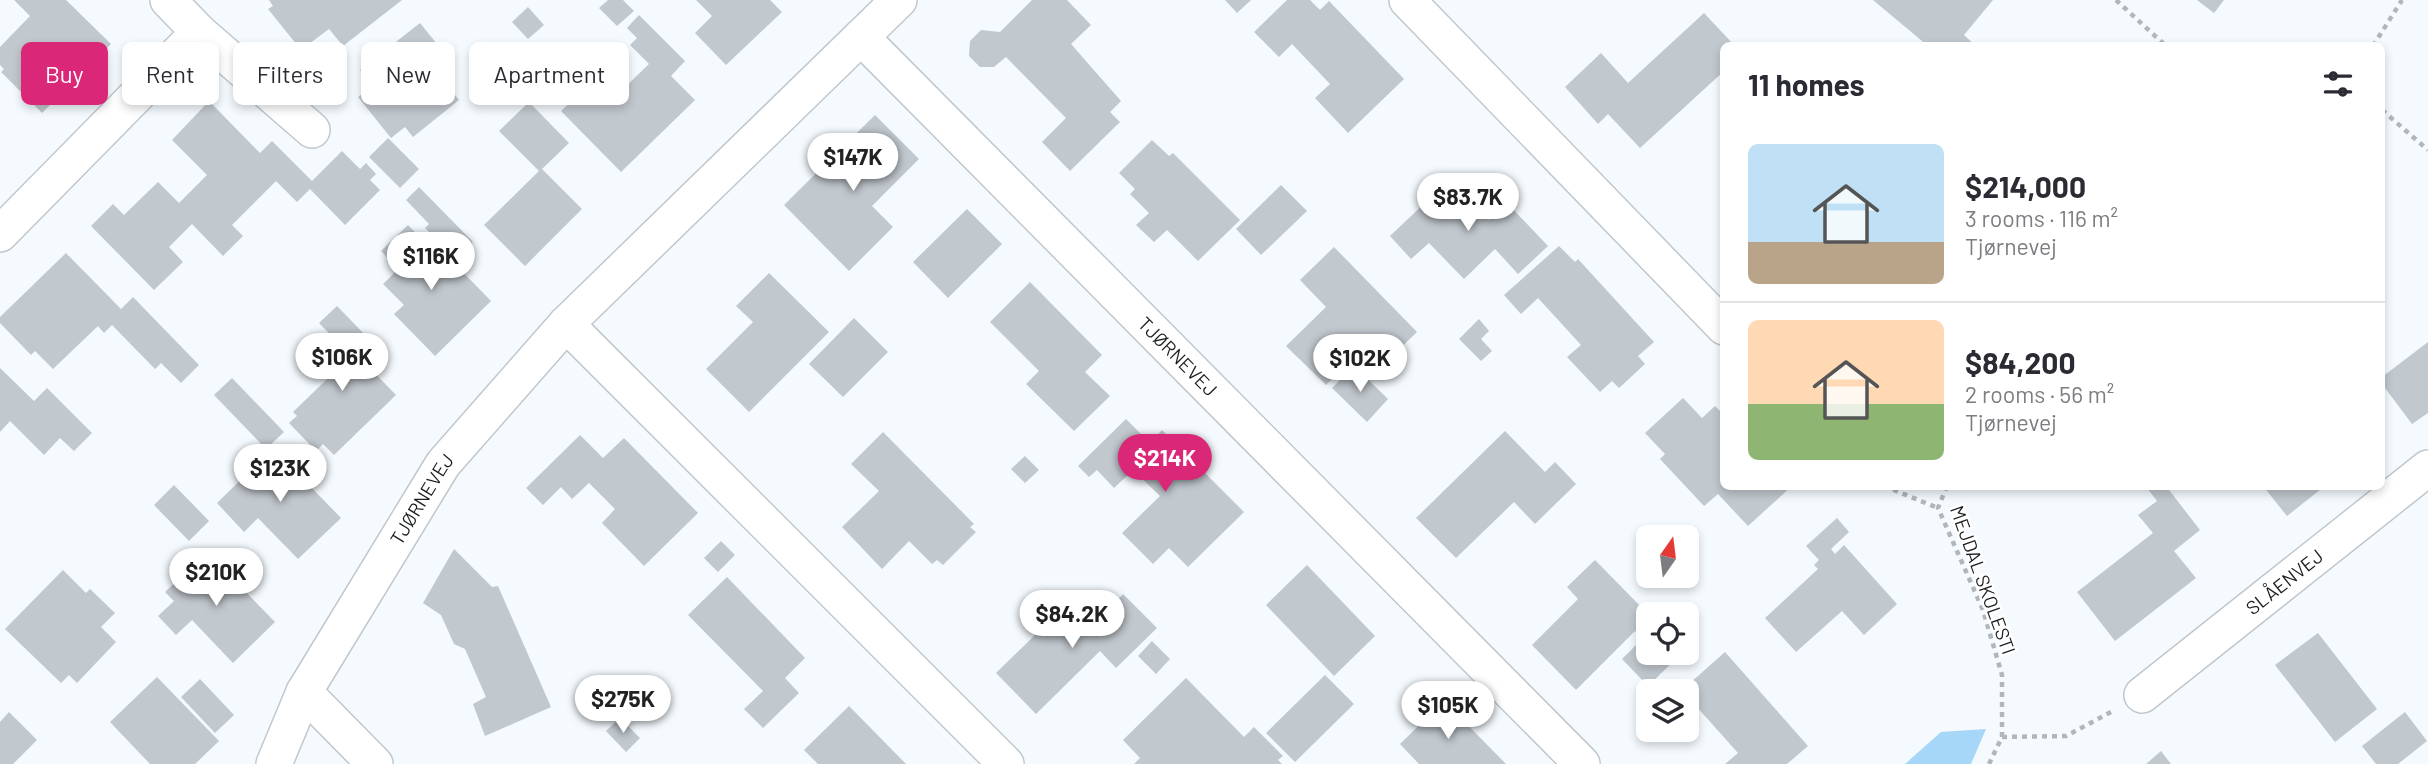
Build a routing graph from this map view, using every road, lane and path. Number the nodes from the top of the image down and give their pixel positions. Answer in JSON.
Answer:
{"nodes":[{"id":1,"x":168,"y":0,"type":"edge"},
{"id":2,"x":1407,"y":0,"type":"edge"},
{"id":3,"x":2116,"y":0,"type":"edge"},
{"id":4,"x":2402,"y":0,"type":"edge"},
{"id":5,"x":876,"y":14,"type":"edge"},
{"id":6,"x":199,"y":32,"type":"junction"},
{"id":7,"x":2162,"y":42,"type":"edge"},
{"id":8,"x":2376,"y":42,"type":"edge"},
{"id":9,"x":2385,"y":113,"type":"edge"},
{"id":10,"x":312,"y":130,"type":"dead end"},
{"id":11,"x":2428,"y":150,"type":"edge"},
{"id":12,"x":0,"y":234,"type":"edge"},
{"id":13,"x":1720,"y":323,"type":"edge"},
{"id":14,"x":566,"y":324,"type":"junction"},
{"id":15,"x":2428,"y":468,"type":"edge"},
{"id":16,"x":1894,"y":490,"type":"edge"},
{"id":17,"x":1945,"y":490,"type":"edge"},
{"id":18,"x":1938,"y":508,"type":"junction"},
{"id":19,"x":304,"y":692,"type":"junction"},
{"id":20,"x":2142,"y":695,"type":"joint"},
{"id":21,"x":2002,"y":737,"type":"junction"},
{"id":22,"x":275,"y":764,"type":"edge"},
{"id":23,"x":375,"y":764,"type":"edge"},
{"id":24,"x":1006,"y":764,"type":"edge"},
{"id":25,"x":1582,"y":764,"type":"edge"},
{"id":26,"x":1989,"y":764,"type":"edge"}],
"edges":[{"from":1,"to":6,"type":"street"},
{"from":2,"to":13,"type":"street"},
{"from":3,"to":7,"type":"path"},
{"from":4,"to":8,"type":"path"},
{"from":5,"to":14,"type":"street","name":"TJØRNEVEJ"},
{"from":5,"to":25,"type":"street","name":"TJØRNEVEJ"},
{"from":6,"to":10,"type":"street"},
{"from":6,"to":12,"type":"street"},
{"from":9,"to":11,"type":"path"},
{"from":14,"to":19,"type":"street","name":"TJØRNEVEJ"},
{"from":14,"to":24,"type":"street"},
{"from":15,"to":20,"type":"street","name":"SLÅENVEJ"},
{"from":16,"to":18,"type":"path"},
{"from":17,"to":18,"type":"path","name":"MEJDAL SKOLESTI"},
{"from":18,"to":21,"type":"path","name":"MEJDAL SKOLESTI"},
{"from":19,"to":22,"type":"street","name":"TJØRNEVEJ"},
{"from":19,"to":23,"type":"street"},
{"from":20,"to":21,"type":"path"},
{"from":21,"to":26,"type":"path","name":"MEJDAL SKOLESTI"}]}
